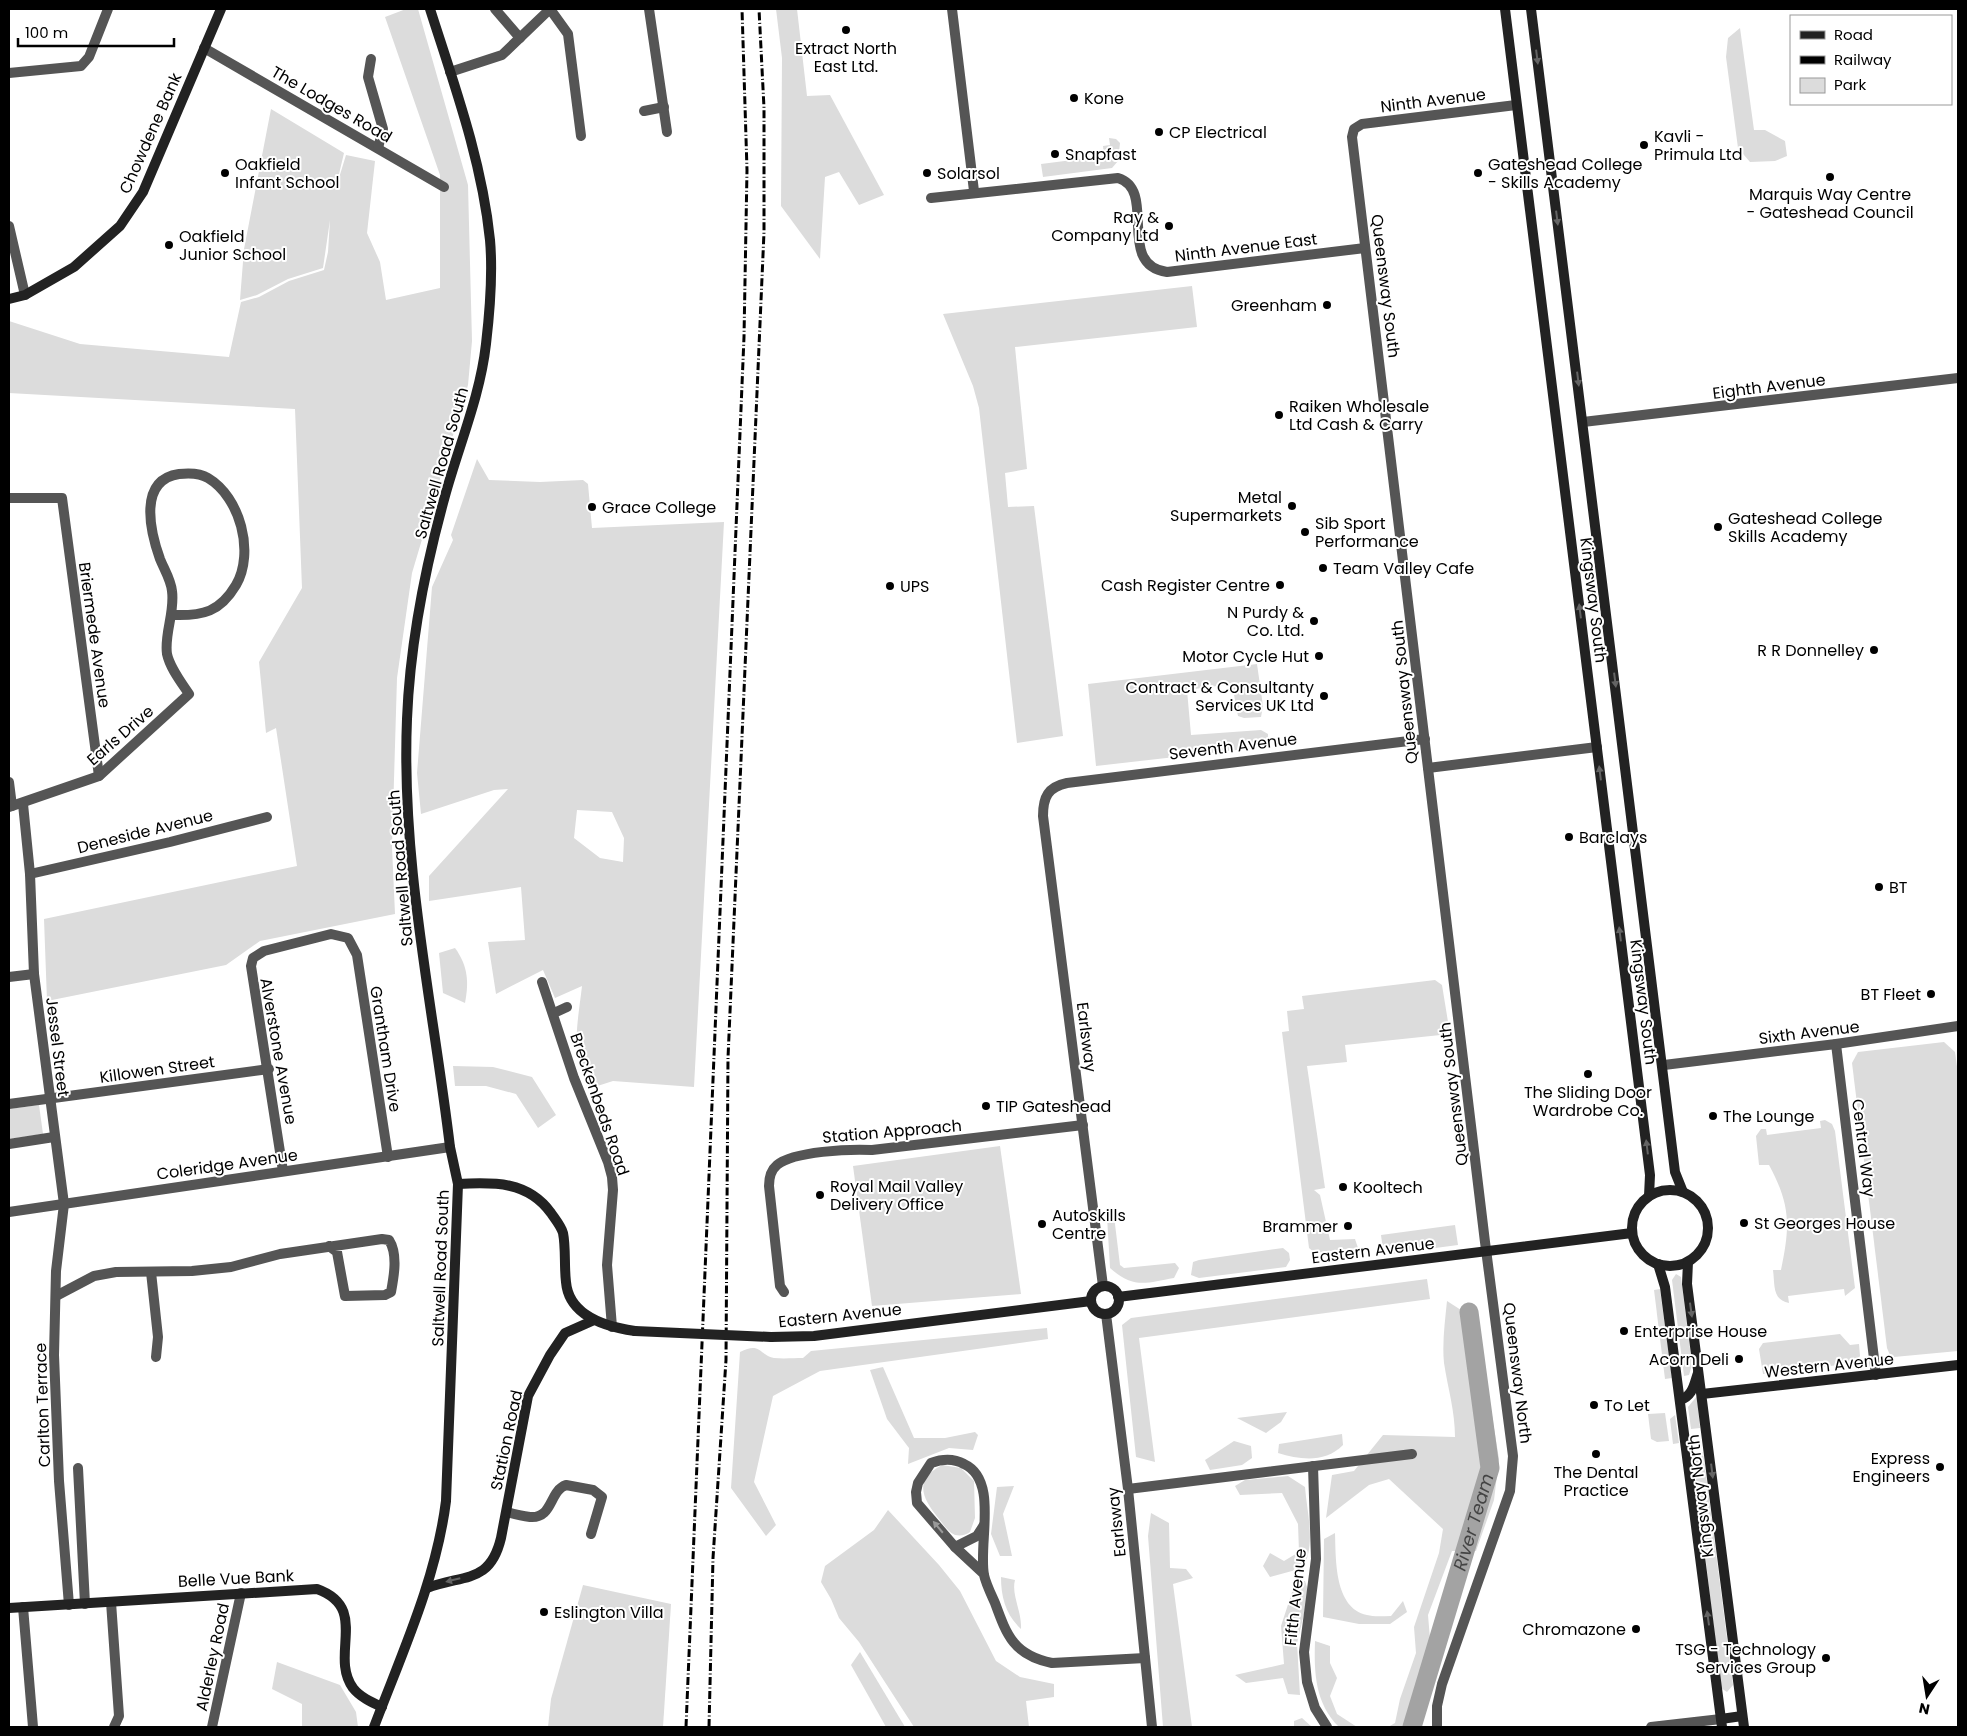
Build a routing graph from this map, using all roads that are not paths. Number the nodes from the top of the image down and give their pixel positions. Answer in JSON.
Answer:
{"nodes":[{"id":1,"x":108,"y":9,"type":"edge"},
{"id":2,"x":221,"y":9,"type":"edge"},
{"id":3,"x":430,"y":9,"type":"edge"},
{"id":4,"x":495,"y":9,"type":"edge"},
{"id":5,"x":550,"y":9,"type":"edge"},
{"id":6,"x":649,"y":9,"type":"edge"},
{"id":7,"x":952,"y":9,"type":"edge"},
{"id":8,"x":1505,"y":9,"type":"edge"},
{"id":9,"x":1531,"y":9,"type":"edge"},
{"id":10,"x":520,"y":38,"type":"junction"},
{"id":11,"x":204,"y":48,"type":"junction"},
{"id":12,"x":372,"y":59,"type":"dead end"},
{"id":13,"x":450,"y":72,"type":"junction"},
{"id":14,"x":9,"y":73,"type":"edge"},
{"id":15,"x":1516,"y":105,"type":"junction"},
{"id":16,"x":664,"y":107,"type":"junction"},
{"id":17,"x":644,"y":111,"type":"dead end"},
{"id":18,"x":1354,"y":129,"type":"joint"},
{"id":19,"x":667,"y":132,"type":"dead end"},
{"id":20,"x":581,"y":136,"type":"dead end"},
{"id":21,"x":378,"y":148,"type":"junction"},
{"id":22,"x":444,"y":187,"type":"dead end"},
{"id":23,"x":974,"y":192,"type":"junction"},
{"id":24,"x":931,"y":198,"type":"dead end"},
{"id":25,"x":9,"y":226,"type":"edge"},
{"id":26,"x":1365,"y":248,"type":"junction"},
{"id":27,"x":25,"y":294,"type":"junction"},
{"id":28,"x":9,"y":299,"type":"edge"},
{"id":29,"x":1958,"y":378,"type":"edge"},
{"id":30,"x":1584,"y":422,"type":"junction"},
{"id":31,"x":9,"y":498,"type":"edge"},
{"id":32,"x":173,"y":615,"type":"junction"},
{"id":33,"x":1425,"y":738,"type":"junction"},
{"id":34,"x":1597,"y":746,"type":"junction"},
{"id":35,"x":1428,"y":768,"type":"junction"},
{"id":36,"x":99,"y":776,"type":"junction"},
{"id":37,"x":9,"y":782,"type":"edge"},
{"id":38,"x":1047,"y":792,"type":"joint"},
{"id":39,"x":23,"y":804,"type":"junction"},
{"id":40,"x":10,"y":807,"type":"edge"},
{"id":41,"x":267,"y":817,"type":"dead end"},
{"id":42,"x":30,"y":874,"type":"junction"},
{"id":43,"x":251,"y":966,"type":"joint"},
{"id":44,"x":34,"y":974,"type":"junction"},
{"id":45,"x":9,"y":977,"type":"edge"},
{"id":46,"x":542,"y":982,"type":"dead end"},
{"id":47,"x":567,"y":1007,"type":"dead end"},
{"id":48,"x":554,"y":1013,"type":"junction"},
{"id":49,"x":1958,"y":1026,"type":"edge"},
{"id":50,"x":1836,"y":1044,"type":"junction"},
{"id":51,"x":1664,"y":1065,"type":"junction"},
{"id":52,"x":269,"y":1069,"type":"junction"},
{"id":53,"x":49,"y":1098,"type":"junction"},
{"id":54,"x":9,"y":1104,"type":"edge"},
{"id":55,"x":1083,"y":1125,"type":"junction"},
{"id":56,"x":54,"y":1137,"type":"junction"},
{"id":57,"x":9,"y":1144,"type":"edge"},
{"id":58,"x":450,"y":1147,"type":"junction"},
{"id":59,"x":388,"y":1158,"type":"junction"},
{"id":60,"x":283,"y":1171,"type":"junction"},
{"id":61,"x":458,"y":1184,"type":"junction"},
{"id":62,"x":1683,"y":1192,"type":"junction"},
{"id":63,"x":1649,"y":1196,"type":"junction"},
{"id":64,"x":64,"y":1204,"type":"junction"},
{"id":65,"x":9,"y":1212,"type":"edge"},
{"id":66,"x":1632,"y":1233,"type":"junction"},
{"id":67,"x":329,"y":1246,"type":"junction"},
{"id":68,"x":1487,"y":1251,"type":"junction"},
{"id":69,"x":1688,"y":1262,"type":"junction"},
{"id":70,"x":1658,"y":1264,"type":"junction"},
{"id":71,"x":151,"y":1272,"type":"junction"},
{"id":72,"x":1103,"y":1286,"type":"junction"},
{"id":73,"x":784,"y":1292,"type":"dead end"},
{"id":74,"x":56,"y":1296,"type":"junction"},
{"id":75,"x":1118,"y":1297,"type":"junction"},
{"id":76,"x":1091,"y":1301,"type":"junction"},
{"id":77,"x":1106,"y":1314,"type":"junction"},
{"id":78,"x":592,"y":1321,"type":"junction"},
{"id":79,"x":612,"y":1328,"type":"junction"},
{"id":80,"x":156,"y":1357,"type":"dead end"},
{"id":81,"x":1958,"y":1365,"type":"edge"},
{"id":82,"x":1699,"y":1369,"type":"junction"},
{"id":83,"x":1876,"y":1375,"type":"junction"},
{"id":84,"x":1702,"y":1394,"type":"junction"},
{"id":85,"x":1680,"y":1400,"type":"junction"},
{"id":86,"x":1412,"y":1454,"type":"dead end"},
{"id":87,"x":1313,"y":1466,"type":"junction"},
{"id":88,"x":78,"y":1468,"type":"dead end"},
{"id":89,"x":1128,"y":1490,"type":"junction"},
{"id":90,"x":507,"y":1512,"type":"junction"},
{"id":91,"x":984,"y":1524,"type":"junction"},
{"id":92,"x":591,"y":1534,"type":"dead end"},
{"id":93,"x":955,"y":1547,"type":"junction"},
{"id":94,"x":984,"y":1574,"type":"junction"},
{"id":95,"x":427,"y":1588,"type":"junction"},
{"id":96,"x":241,"y":1593,"type":"junction"},
{"id":97,"x":111,"y":1602,"type":"junction"},
{"id":98,"x":85,"y":1604,"type":"junction"},
{"id":99,"x":69,"y":1605,"type":"junction"},
{"id":100,"x":23,"y":1607,"type":"junction"},
{"id":101,"x":9,"y":1608,"type":"edge"},
{"id":102,"x":1145,"y":1658,"type":"junction"},
{"id":103,"x":382,"y":1707,"type":"junction"},
{"id":104,"x":1742,"y":1716,"type":"junction"},
{"id":105,"x":1722,"y":1723,"type":"edge"},
{"id":106,"x":33,"y":1727,"type":"edge"},
{"id":107,"x":114,"y":1727,"type":"edge"},
{"id":108,"x":212,"y":1727,"type":"edge"},
{"id":109,"x":374,"y":1727,"type":"edge"},
{"id":110,"x":1152,"y":1727,"type":"edge"},
{"id":111,"x":1327,"y":1727,"type":"edge"},
{"id":112,"x":1437,"y":1727,"type":"edge"},
{"id":113,"x":1651,"y":1727,"type":"edge"},
{"id":114,"x":1744,"y":1727,"type":"edge"}],
"edges":[{"from":1,"to":14,"type":"street"},
{"from":2,"to":11,"type":"street","name":"Chowdene Bank"},
{"from":3,"to":13,"type":"street","name":"Saltwell Road South"},
{"from":4,"to":10,"type":"street"},
{"from":5,"to":10,"type":"street"},
{"from":5,"to":20,"type":"street"},
{"from":6,"to":16,"type":"street"},
{"from":7,"to":23,"type":"street"},
{"from":8,"to":15,"type":"street","name":"Kingsway South"},
{"from":9,"to":30,"type":"street","name":"Kingsway South","one_way":true},
{"from":10,"to":13,"type":"street"},
{"from":11,"to":21,"type":"street","name":"The Lodges Road"},
{"from":11,"to":27,"type":"street","name":"Chowdene Bank"},
{"from":12,"to":21,"type":"street"},
{"from":13,"to":58,"type":"street","name":"Saltwell Road South"},
{"from":15,"to":18,"type":"street","name":"Ninth Avenue"},
{"from":34,"to":15,"type":"street","name":"Kingsway South","one_way":true},
{"from":16,"to":17,"type":"street"},
{"from":16,"to":19,"type":"street"},
{"from":18,"to":26,"type":"street","name":"Queensway South"},
{"from":21,"to":22,"type":"street","name":"The Lodges Road"},
{"from":23,"to":24,"type":"street","name":"Ninth Avenue East"},
{"from":23,"to":26,"type":"street","name":"Ninth Avenue East"},
{"from":25,"to":27,"type":"street"},
{"from":26,"to":33,"type":"street","name":"Queensway South"},
{"from":27,"to":28,"type":"street","name":"Chowdene Bank"},
{"from":29,"to":30,"type":"street","name":"Eighth Avenue"},
{"from":30,"to":51,"type":"street","name":"Kingsway South","one_way":true},
{"from":31,"to":36,"type":"street","name":"Briermede Avenue"},
{"from":32,"to":32,"type":"street"},
{"from":32,"to":36,"type":"street","name":"Earls Drive"},
{"from":33,"to":35,"type":"street","name":"Queensway South"},
{"from":33,"to":38,"type":"street","name":"Seventh Avenue"},
{"from":34,"to":35,"type":"street"},
{"from":63,"to":34,"type":"street","name":"Kingsway South","one_way":true},
{"from":35,"to":68,"type":"street","name":"Queensway South"},
{"from":36,"to":39,"type":"street","name":"Earls Drive"},
{"from":37,"to":40,"type":"street"},
{"from":38,"to":55,"type":"street","name":"Earlsway"},
{"from":39,"to":40,"type":"street","name":"Earls Drive"},
{"from":39,"to":42,"type":"street","name":"Jessel Street"},
{"from":41,"to":42,"type":"street","name":"Deneside Avenue"},
{"from":42,"to":44,"type":"street","name":"Jessel Street"},
{"from":43,"to":52,"type":"street","name":"Alverstone Avenue"},
{"from":43,"to":59,"type":"street","name":"Grantham Drive"},
{"from":44,"to":45,"type":"street"},
{"from":44,"to":53,"type":"street","name":"Jessel Street"},
{"from":46,"to":48,"type":"street","name":"Breckenbeds Road"},
{"from":47,"to":48,"type":"street"},
{"from":48,"to":79,"type":"street","name":"Breckenbeds Road"},
{"from":49,"to":50,"type":"street","name":"Sixth Avenue"},
{"from":50,"to":51,"type":"street","name":"Sixth Avenue"},
{"from":50,"to":83,"type":"street","name":"Central Way"},
{"from":51,"to":62,"type":"street","name":"Kingsway South"},
{"from":52,"to":53,"type":"street","name":"Killowen Street"},
{"from":52,"to":60,"type":"street","name":"Alverstone Avenue"},
{"from":53,"to":54,"type":"street","name":"Killowen Street"},
{"from":53,"to":56,"type":"street","name":"Jessel Street"},
{"from":55,"to":72,"type":"street","name":"Earlsway"},
{"from":55,"to":73,"type":"street","name":"Station Approach"},
{"from":56,"to":57,"type":"street"},
{"from":56,"to":64,"type":"street","name":"Jessel Street"},
{"from":58,"to":59,"type":"street","name":"Coleridge Avenue"},
{"from":58,"to":61,"type":"street","name":"Saltwell Road South"},
{"from":59,"to":60,"type":"street","name":"Coleridge Avenue"},
{"from":60,"to":64,"type":"street","name":"Coleridge Avenue"},
{"from":61,"to":78,"type":"street"},
{"from":61,"to":95,"type":"street","name":"Saltwell Road South"},
{"from":62,"to":63,"type":"street"},
{"from":62,"to":69,"type":"street"},
{"from":63,"to":66,"type":"street"},
{"from":64,"to":65,"type":"street","name":"Coleridge Avenue"},
{"from":64,"to":74,"type":"street","name":"Carlton Terrace"},
{"from":66,"to":68,"type":"street","name":"Eastern Avenue"},
{"from":66,"to":70,"type":"street"},
{"from":67,"to":67,"type":"street"},
{"from":67,"to":71,"type":"street"},
{"from":68,"to":75,"type":"street","name":"Eastern Avenue"},
{"from":68,"to":112,"type":"street","name":"Queensway North"},
{"from":69,"to":70,"type":"street"},
{"from":69,"to":82,"type":"street","name":"Kingsway North","one_way":true},
{"from":70,"to":85,"type":"street","name":"Kingsway North"},
{"from":71,"to":74,"type":"street"},
{"from":71,"to":80,"type":"street"},
{"from":72,"to":75,"type":"street"},
{"from":72,"to":76,"type":"street"},
{"from":74,"to":99,"type":"street","name":"Carlton Terrace"},
{"from":75,"to":77,"type":"street"},
{"from":76,"to":77,"type":"street"},
{"from":76,"to":79,"type":"street","name":"Eastern Avenue","bridge":true},
{"from":77,"to":89,"type":"street","name":"Earlsway"},
{"from":78,"to":79,"type":"street","name":"Eastern Avenue"},
{"from":78,"to":90,"type":"street","name":"Station Road"},
{"from":81,"to":83,"type":"street","name":"Western Avenue"},
{"from":82,"to":84,"type":"street","name":"Kingsway North"},
{"from":82,"to":85,"type":"street"},
{"from":83,"to":84,"type":"street","name":"Western Avenue"},
{"from":84,"to":104,"type":"street","name":"Kingsway North","one_way":true},
{"from":105,"to":85,"type":"street","name":"Kingsway North","one_way":true},
{"from":86,"to":87,"type":"street"},
{"from":87,"to":89,"type":"street"},
{"from":87,"to":111,"type":"street","name":"Fifth Avenue"},
{"from":88,"to":98,"type":"street"},
{"from":89,"to":102,"type":"street","name":"Earlsway"},
{"from":90,"to":92,"type":"street"},
{"from":90,"to":95,"type":"street","name":"Station Road","one_way":true},
{"from":91,"to":93,"type":"street"},
{"from":93,"to":91,"type":"street","one_way":true},
{"from":91,"to":94,"type":"street"},
{"from":93,"to":94,"type":"street"},
{"from":94,"to":102,"type":"street"},
{"from":95,"to":103,"type":"street","name":"Saltwell Road South"},
{"from":96,"to":97,"type":"street","name":"Belle Vue Bank"},
{"from":96,"to":103,"type":"street","name":"Belle Vue Bank"},
{"from":96,"to":108,"type":"street","name":"Alderley Road"},
{"from":97,"to":98,"type":"street","name":"Belle Vue Bank"},
{"from":97,"to":107,"type":"street"},
{"from":98,"to":99,"type":"street","name":"Belle Vue Bank"},
{"from":99,"to":100,"type":"street","name":"Belle Vue Bank"},
{"from":100,"to":101,"type":"street","name":"Belle Vue Bank"},
{"from":100,"to":106,"type":"street"},
{"from":102,"to":110,"type":"street","name":"Earlsway"},
{"from":103,"to":109,"type":"street","name":"Saltwell Road South"},
{"from":104,"to":105,"type":"street"},
{"from":104,"to":114,"type":"street","name":"Kingsway North"},
{"from":105,"to":113,"type":"street"}]}
